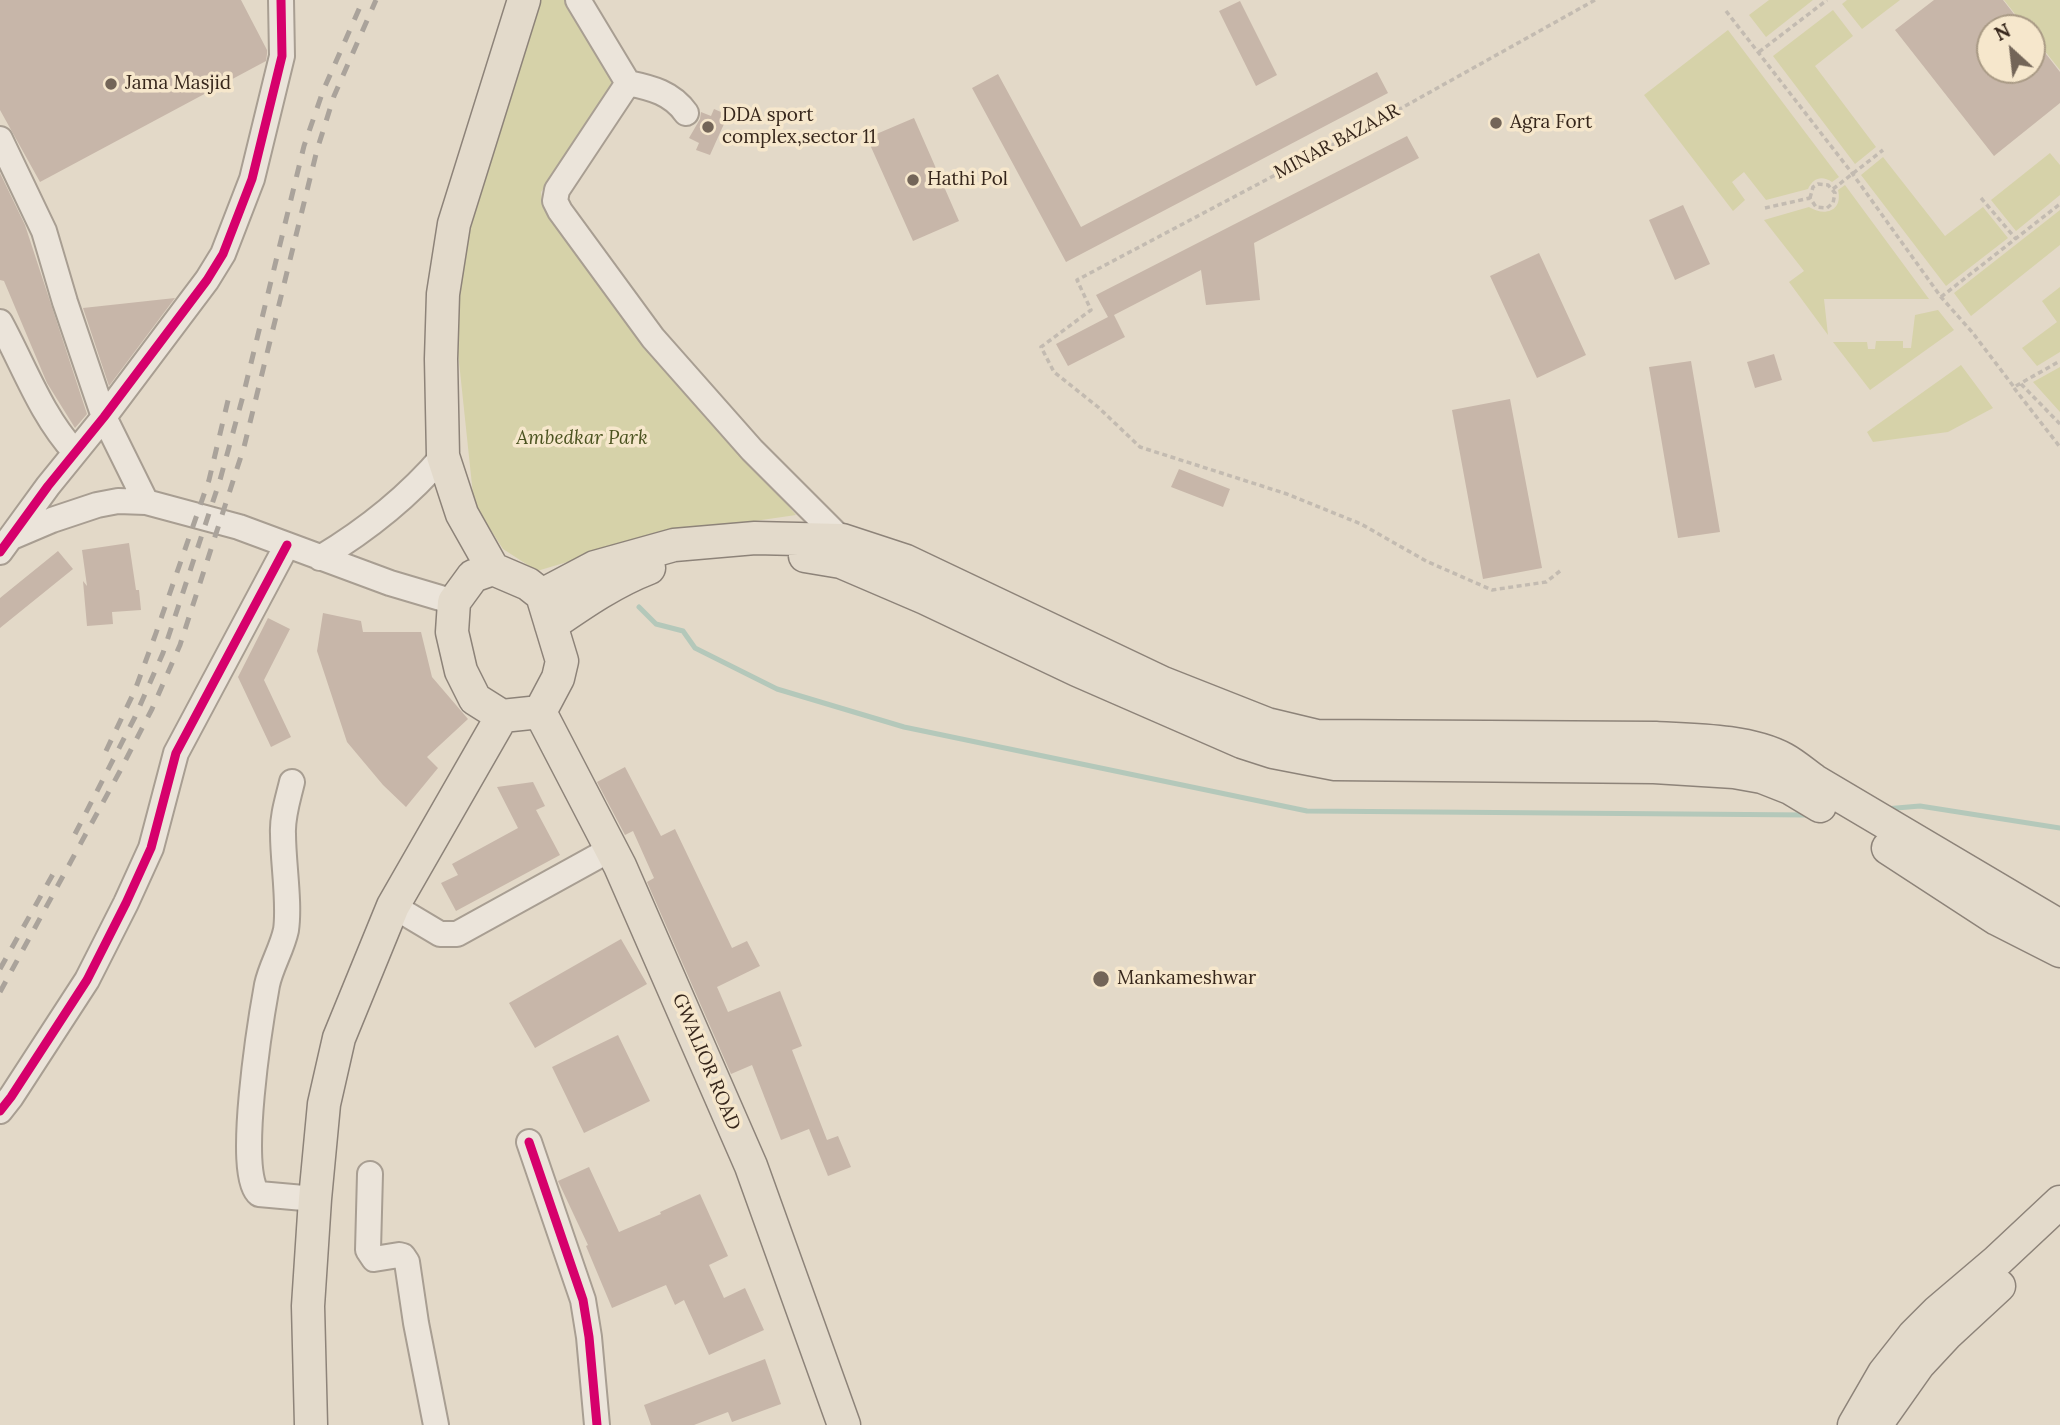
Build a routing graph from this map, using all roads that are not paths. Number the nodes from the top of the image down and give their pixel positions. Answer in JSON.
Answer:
{"nodes":[{"id":1,"x":281,"y":0,"type":"edge"},
{"id":2,"x":524,"y":0,"type":"edge"},
{"id":3,"x":578,"y":0,"type":"edge"},
{"id":4,"x":628,"y":83,"type":"junction"},
{"id":5,"x":686,"y":113,"type":"dead end"},
{"id":6,"x":0,"y":139,"type":"edge"},
{"id":7,"x":0,"y":323,"type":"edge"},
{"id":8,"x":104,"y":417,"type":"junction"},
{"id":9,"x":75,"y":453,"type":"junction"},
{"id":10,"x":443,"y":456,"type":"junction"},
{"id":11,"x":146,"y":502,"type":"junction"},
{"id":12,"x":842,"y":540,"type":"junction"},
{"id":13,"x":6,"y":545,"type":"edge"},
{"id":14,"x":287,"y":545,"type":"junction"},
{"id":15,"x":320,"y":558,"type":"junction"},
{"id":16,"x":493,"y":569,"type":"junction"},
{"id":17,"x":454,"y":602,"type":"junction"},
{"id":18,"x":547,"y":610,"type":"junction"},
{"id":19,"x":540,"y":712,"type":"junction"},
{"id":20,"x":502,"y":716,"type":"junction"},
{"id":21,"x":1291,"y":743,"type":"junction"},
{"id":22,"x":292,"y":782,"type":"dead end"},
{"id":23,"x":611,"y":849,"type":"junction"},
{"id":24,"x":1965,"y":884,"type":"junction"},
{"id":25,"x":393,"y":906,"type":"junction"},
{"id":26,"x":2060,"y":926,"type":"edge"},
{"id":27,"x":2060,"y":951,"type":"edge"},
{"id":28,"x":0,"y":1111,"type":"edge"},
{"id":29,"x":529,"y":1142,"type":"dead end"},
{"id":30,"x":370,"y":1174,"type":"dead end"},
{"id":31,"x":315,"y":1199,"type":"junction"},
{"id":32,"x":2060,"y":1202,"type":"edge"},
{"id":33,"x":2060,"y":1232,"type":"edge"},
{"id":34,"x":311,"y":1425,"type":"edge"},
{"id":35,"x":436,"y":1425,"type":"edge"},
{"id":36,"x":597,"y":1425,"type":"edge"},
{"id":37,"x":844,"y":1425,"type":"edge"},
{"id":38,"x":1854,"y":1425,"type":"edge"},
{"id":39,"x":1876,"y":1425,"type":"edge"}],
"edges":[{"from":1,"to":8,"type":"street"},
{"from":2,"to":10,"type":"main road"},
{"from":3,"to":4,"type":"street"},
{"from":4,"to":5,"type":"street"},
{"from":4,"to":12,"type":"street"},
{"from":6,"to":8,"type":"street"},
{"from":7,"to":9,"type":"street"},
{"from":8,"to":9,"type":"street"},
{"from":8,"to":11,"type":"street"},
{"from":9,"to":13,"type":"street"},
{"from":10,"to":15,"type":"street"},
{"from":10,"to":16,"type":"main road"},
{"from":11,"to":13,"type":"street"},
{"from":11,"to":14,"type":"street"},
{"from":12,"to":18,"type":"main road"},
{"from":12,"to":21,"type":"main road"},
{"from":14,"to":15,"type":"street"},
{"from":14,"to":28,"type":"street"},
{"from":15,"to":17,"type":"street"},
{"from":16,"to":17,"type":"main road"},
{"from":16,"to":18,"type":"main road"},
{"from":17,"to":20,"type":"main road"},
{"from":18,"to":19,"type":"main road"},
{"from":18,"to":21,"type":"main road"},
{"from":19,"to":20,"type":"main road"},
{"from":19,"to":23,"type":"main road","name":"GWALIOR ROAD"},
{"from":20,"to":25,"type":"main road"},
{"from":21,"to":24,"type":"main road"},
{"from":22,"to":31,"type":"street"},
{"from":23,"to":25,"type":"street"},
{"from":23,"to":37,"type":"main road","name":"GWALIOR ROAD"},
{"from":24,"to":26,"type":"main road"},
{"from":24,"to":27,"type":"main road"},
{"from":25,"to":31,"type":"main road"},
{"from":29,"to":36,"type":"street"},
{"from":30,"to":35,"type":"street"},
{"from":31,"to":34,"type":"main road"},
{"from":32,"to":38,"type":"main road"},
{"from":33,"to":39,"type":"main road"}]}
